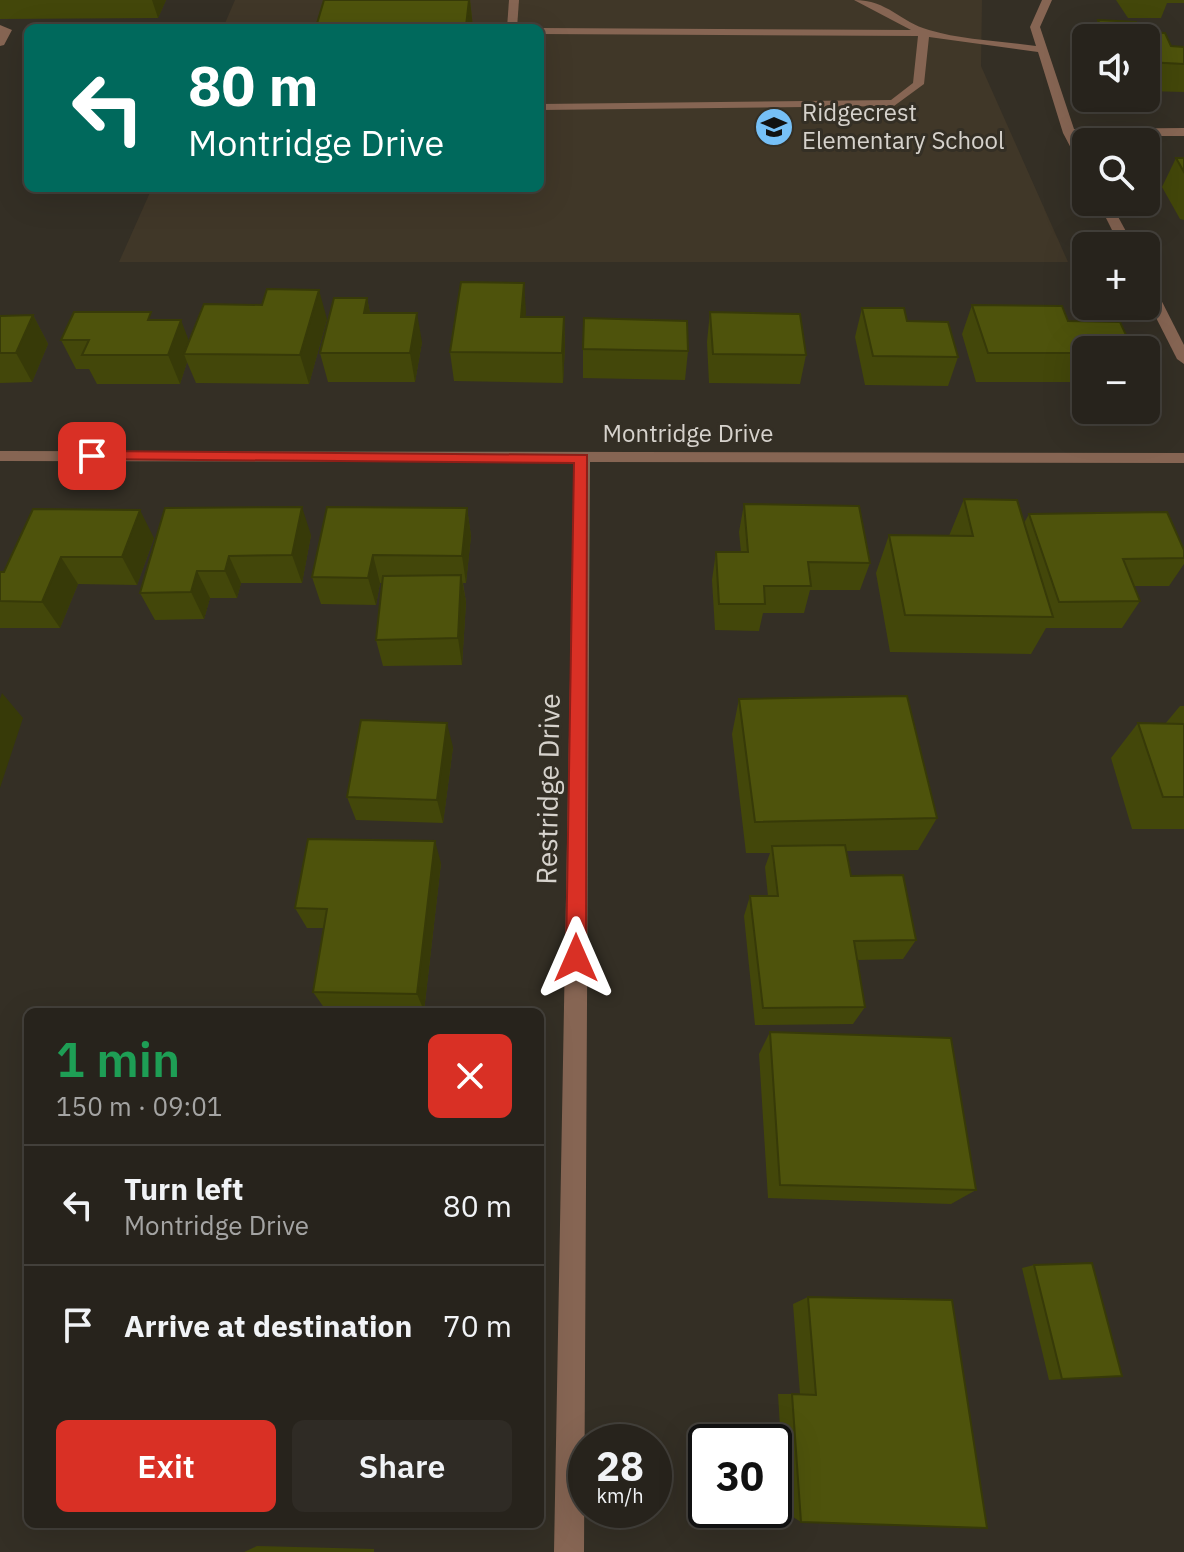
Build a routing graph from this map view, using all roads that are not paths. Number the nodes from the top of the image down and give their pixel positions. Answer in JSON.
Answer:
{"nodes":[{"id":1,"x":514,"y":0,"type":"edge"},
{"id":2,"x":859,"y":0,"type":"edge"},
{"id":3,"x":1047,"y":0,"type":"edge"},
{"id":4,"x":512,"y":24,"type":"edge"},
{"id":5,"x":0,"y":28,"type":"edge"},
{"id":6,"x":544,"y":31,"type":"edge"},
{"id":7,"x":924,"y":33,"type":"junction"},
{"id":8,"x":0,"y":43,"type":"edge"},
{"id":9,"x":1043,"y":50,"type":"junction"},
{"id":10,"x":544,"y":107,"type":"edge"},
{"id":11,"x":1184,"y":132,"type":"edge"},
{"id":12,"x":1069,"y":133,"type":"junction"},
{"id":13,"x":1072,"y":139,"type":"edge"},
{"id":14,"x":1160,"y":312,"type":"edge"},
{"id":15,"x":1184,"y":359,"type":"edge"},
{"id":16,"x":0,"y":456,"type":"edge"},
{"id":17,"x":582,"y":458,"type":"junction"},
{"id":18,"x":1184,"y":458,"type":"edge"},
{"id":19,"x":569,"y":1552,"type":"edge"}],
"edges":[{"from":1,"to":4,"type":"street"},
{"from":2,"to":7,"type":"street"},
{"from":3,"to":9,"type":"street"},
{"from":5,"to":8,"type":"street"},
{"from":6,"to":7,"type":"street"},
{"from":7,"to":9,"type":"street"},
{"from":7,"to":10,"type":"street"},
{"from":9,"to":12,"type":"street"},
{"from":11,"to":12,"type":"street"},
{"from":12,"to":13,"type":"street"},
{"from":14,"to":15,"type":"street"},
{"from":16,"to":17,"type":"street","name":"Montridge Drive"},
{"from":17,"to":18,"type":"street","name":"Montridge Drive"},
{"from":17,"to":19,"type":"street","name":"Restridge Drive"}]}
